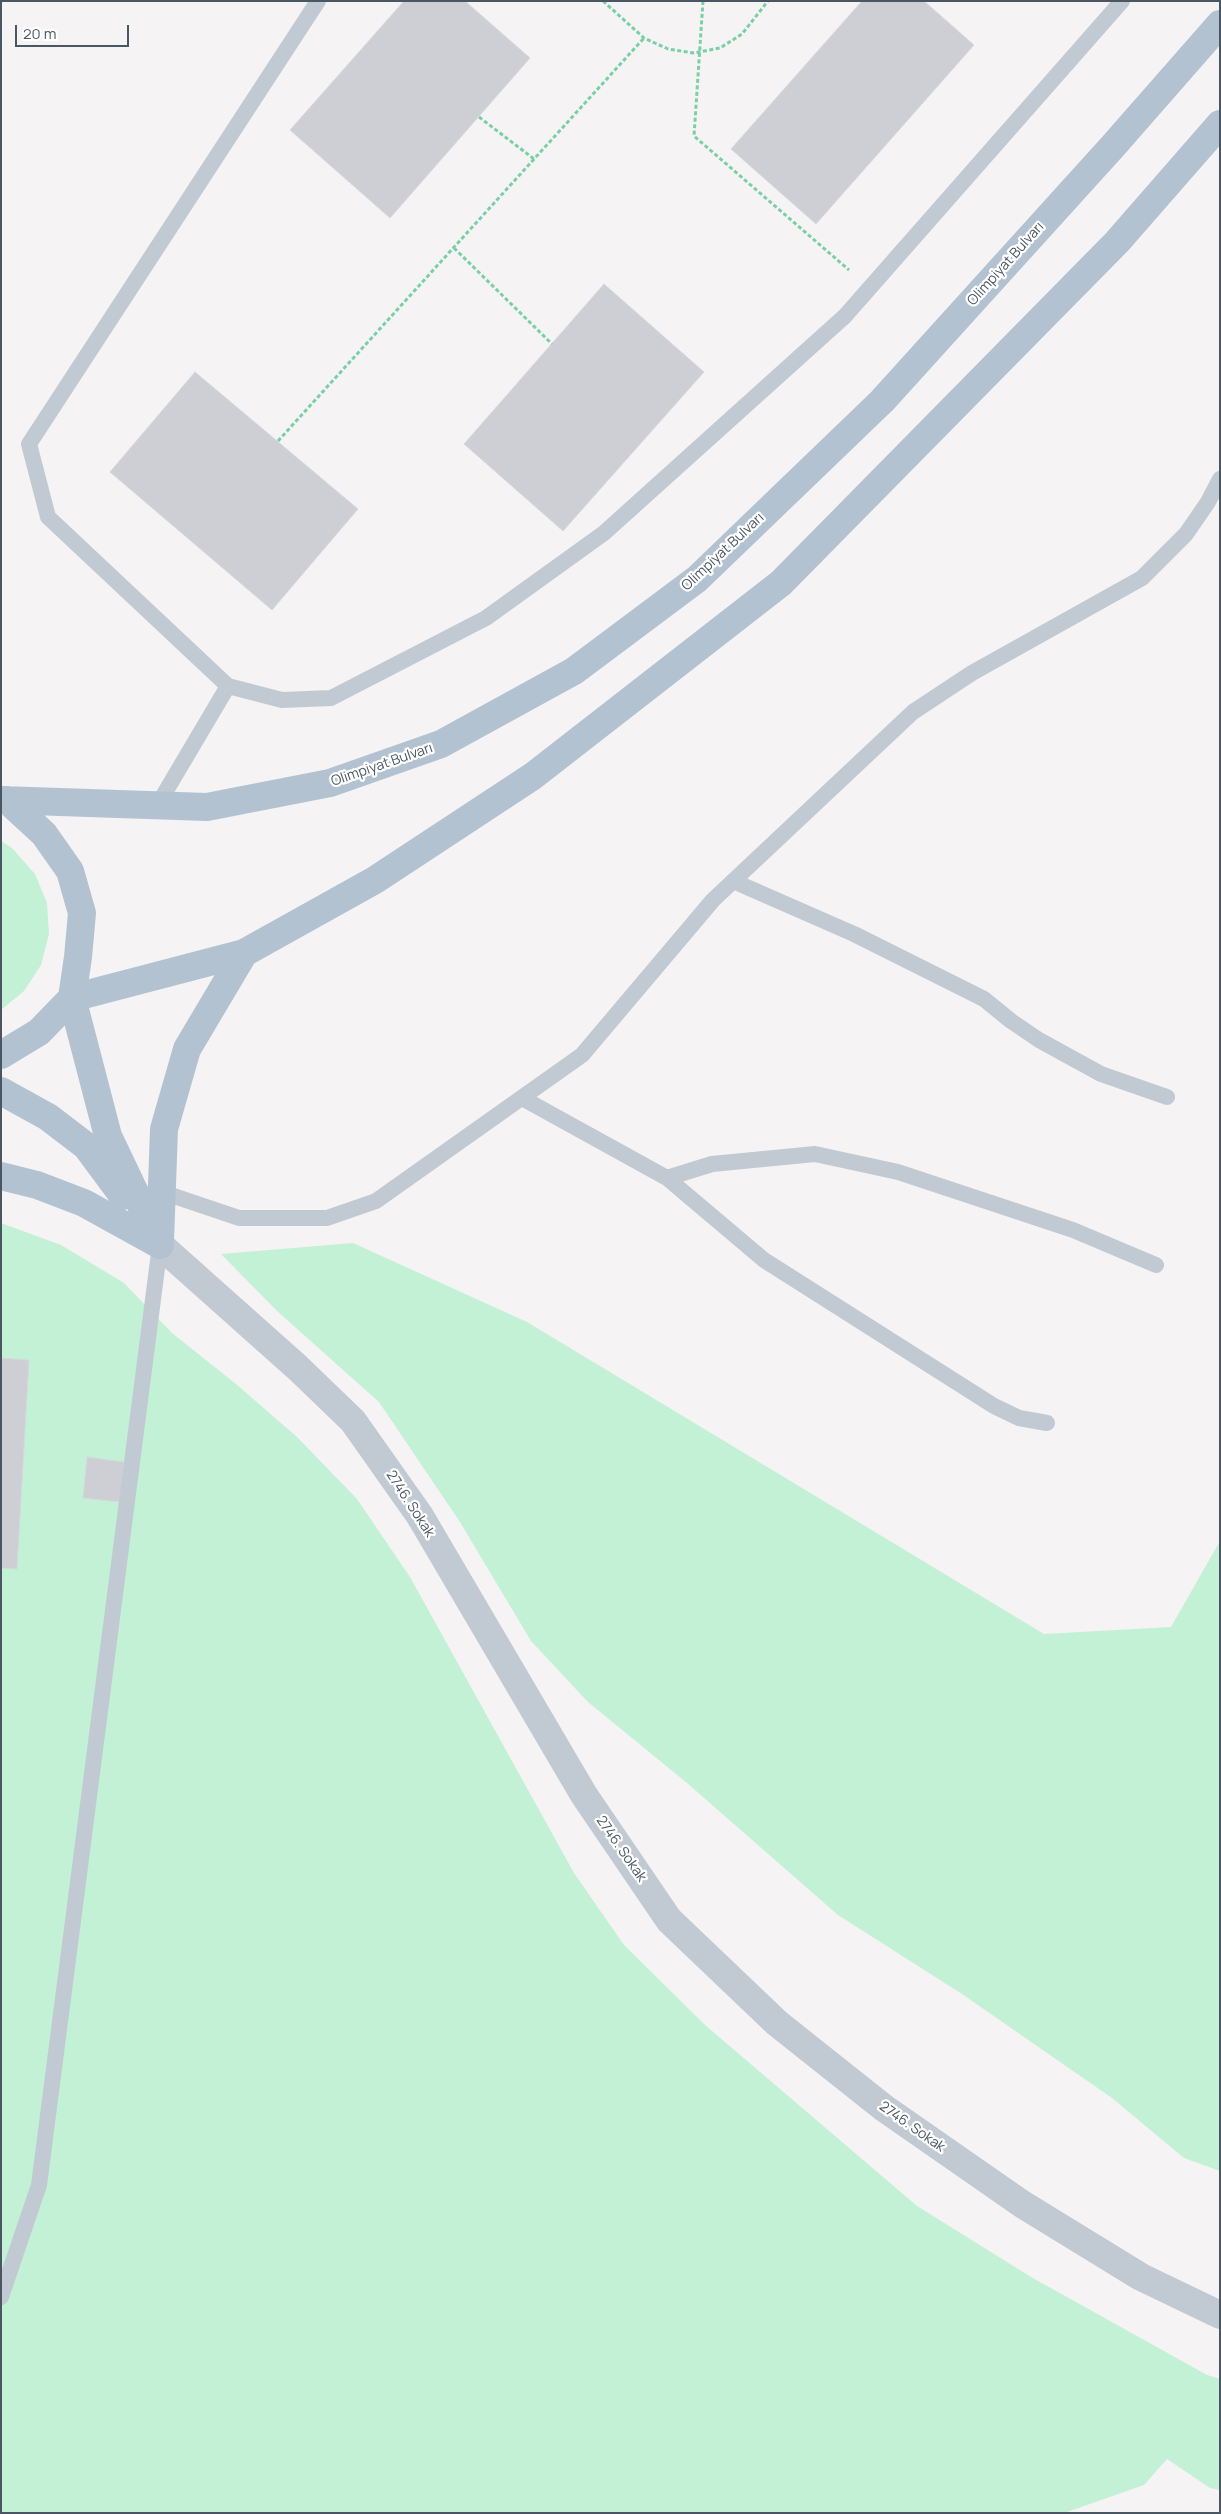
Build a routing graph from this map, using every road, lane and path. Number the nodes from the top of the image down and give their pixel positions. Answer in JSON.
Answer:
{"nodes":[{"id":1,"x":318,"y":1,"type":"edge"},
{"id":2,"x":603,"y":1,"type":"edge"},
{"id":3,"x":703,"y":1,"type":"edge"},
{"id":4,"x":768,"y":1,"type":"edge"},
{"id":5,"x":1122,"y":1,"type":"edge"},
{"id":6,"x":1220,"y":24,"type":"edge"},
{"id":7,"x":644,"y":38,"type":"junction"},
{"id":8,"x":700,"y":52,"type":"junction"},
{"id":9,"x":479,"y":116,"type":"dead end"},
{"id":10,"x":1220,"y":124,"type":"edge"},
{"id":11,"x":534,"y":159,"type":"junction"},
{"id":12,"x":453,"y":248,"type":"junction"},
{"id":13,"x":870,"y":288,"type":"junction"},
{"id":14,"x":552,"y":344,"type":"dead end"},
{"id":15,"x":278,"y":441,"type":"dead end"},
{"id":16,"x":1220,"y":479,"type":"edge"},
{"id":17,"x":1214,"y":501,"type":"edge"},
{"id":18,"x":228,"y":686,"type":"junction"},
{"id":19,"x":3,"y":797,"type":"edge"},
{"id":20,"x":157,"y":806,"type":"junction"},
{"id":21,"x":734,"y":881,"type":"junction"},
{"id":22,"x":244,"y":953,"type":"junction"},
{"id":23,"x":72,"y":998,"type":"junction"},
{"id":24,"x":1,"y":1055,"type":"edge"},
{"id":25,"x":1,"y":1091,"type":"edge"},
{"id":26,"x":1167,"y":1097,"type":"dead end"},
{"id":27,"x":522,"y":1098,"type":"junction"},
{"id":28,"x":1,"y":1176,"type":"edge"},
{"id":29,"x":667,"y":1178,"type":"junction"},
{"id":30,"x":162,"y":1192,"type":"junction"},
{"id":31,"x":160,"y":1245,"type":"junction"},
{"id":32,"x":1156,"y":1265,"type":"dead end"},
{"id":33,"x":1047,"y":1423,"type":"dead end"},
{"id":34,"x":1,"y":2297,"type":"edge"},
{"id":35,"x":1220,"y":2314,"type":"edge"}],
"edges":[{"from":1,"to":18,"type":"lane"},
{"from":2,"to":7,"type":"path"},
{"from":3,"to":8,"type":"path"},
{"from":4,"to":8,"type":"path"},
{"from":5,"to":13,"type":"lane"},
{"from":6,"to":20,"type":"main road","name":"Olimpiyat Bulvarı"},
{"from":7,"to":8,"type":"path"},
{"from":7,"to":11,"type":"path"},
{"from":8,"to":13,"type":"path"},
{"from":9,"to":11,"type":"path"},
{"from":10,"to":22,"type":"main road"},
{"from":11,"to":12,"type":"path"},
{"from":12,"to":14,"type":"path"},
{"from":12,"to":15,"type":"path"},
{"from":13,"to":18,"type":"lane"},
{"from":16,"to":17,"type":"lane"},
{"from":17,"to":21,"type":"lane"},
{"from":18,"to":20,"type":"lane"},
{"from":19,"to":20,"type":"main road","name":"Olimpiyat Bulvarı"},
{"from":19,"to":23,"type":"main road"},
{"from":21,"to":26,"type":"lane"},
{"from":21,"to":27,"type":"lane"},
{"from":22,"to":23,"type":"main road"},
{"from":22,"to":30,"type":"main road"},
{"from":23,"to":24,"type":"main road"},
{"from":23,"to":31,"type":"main road"},
{"from":25,"to":31,"type":"main road"},
{"from":27,"to":29,"type":"lane"},
{"from":27,"to":30,"type":"lane"},
{"from":28,"to":31,"type":"main road"},
{"from":29,"to":32,"type":"lane"},
{"from":29,"to":33,"type":"lane"},
{"from":30,"to":31,"type":"main road"},
{"from":31,"to":34,"type":"lane"},
{"from":31,"to":35,"type":"street","name":"2746. Sokak"}]}
